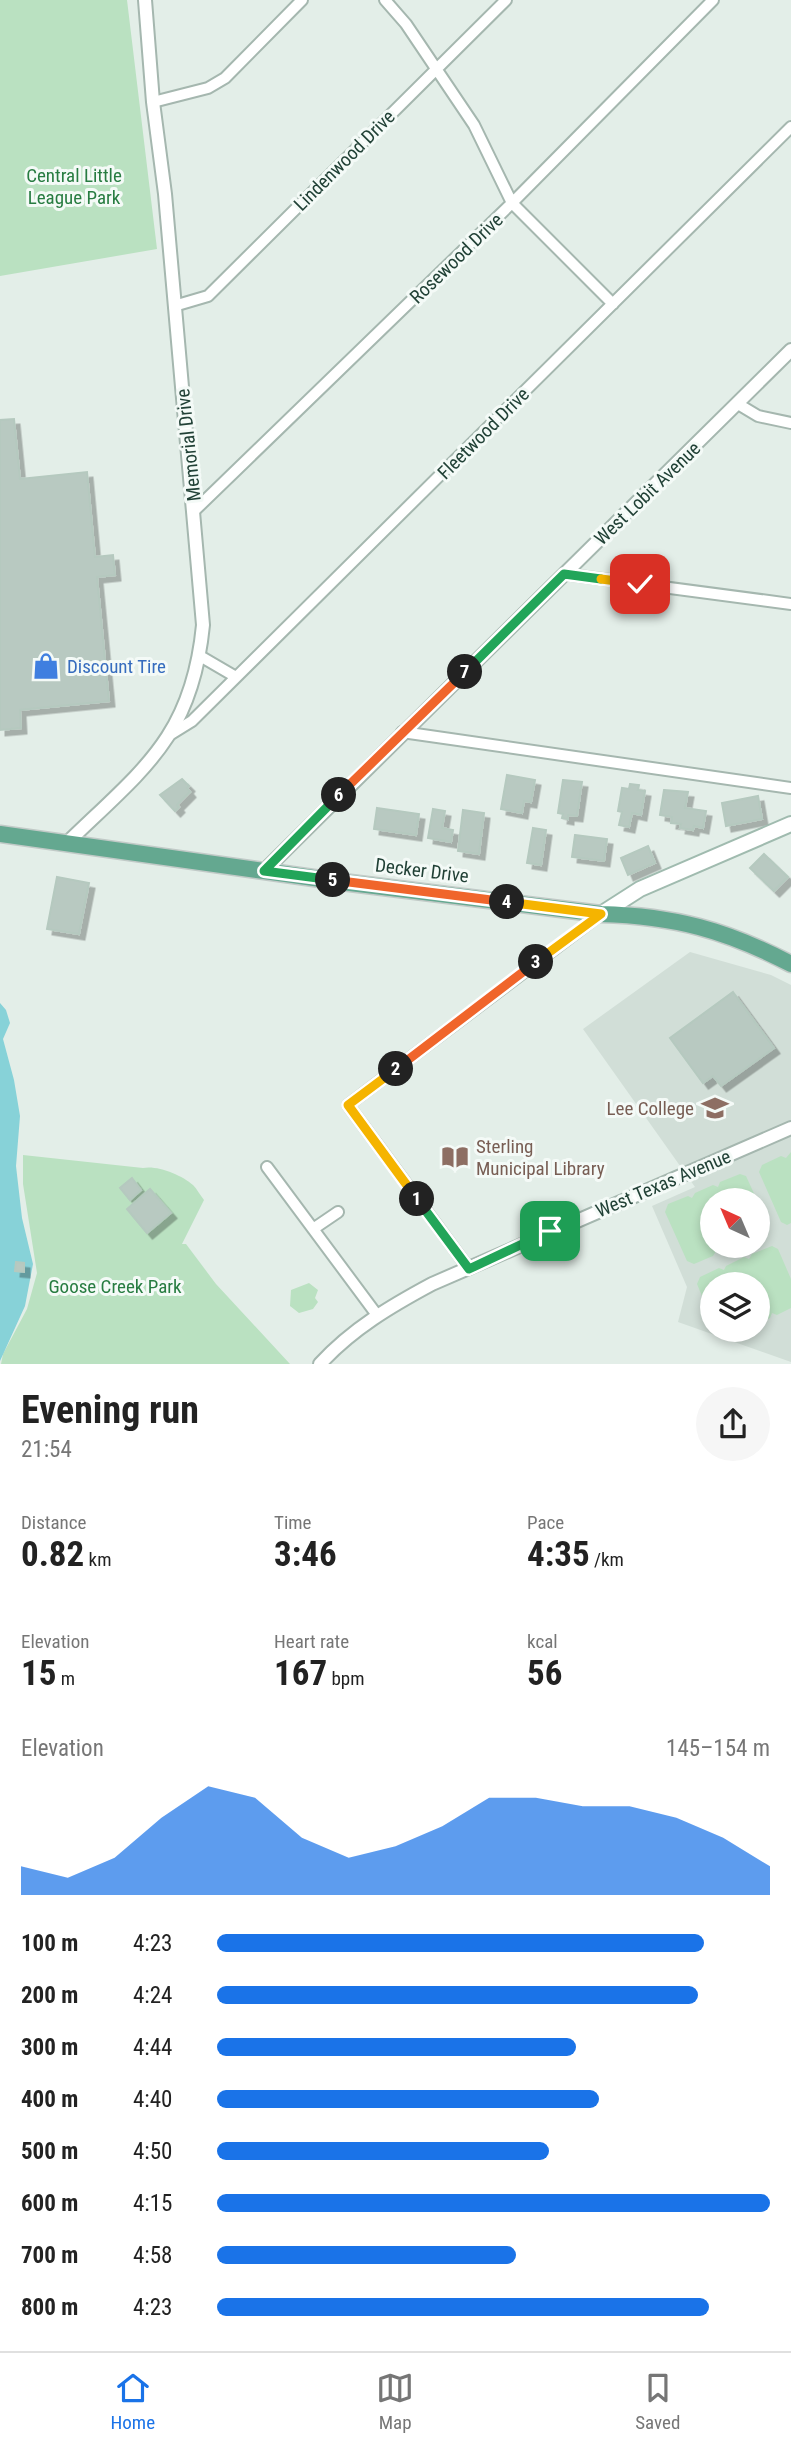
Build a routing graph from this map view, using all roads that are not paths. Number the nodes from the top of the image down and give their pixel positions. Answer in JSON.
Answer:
{"nodes":[{"id":1,"x":145,"y":0,"type":"edge"},
{"id":2,"x":302,"y":0,"type":"edge"},
{"id":3,"x":385,"y":0,"type":"edge"},
{"id":4,"x":506,"y":0,"type":"edge"},
{"id":5,"x":713,"y":0,"type":"edge"},
{"id":6,"x":436,"y":68,"type":"junction"},
{"id":7,"x":153,"y":102,"type":"junction"},
{"id":8,"x":791,"y":127,"type":"edge"},
{"id":9,"x":512,"y":203,"type":"junction"},
{"id":10,"x":613,"y":304,"type":"junction"},
{"id":11,"x":174,"y":306,"type":"junction"},
{"id":12,"x":791,"y":350,"type":"edge"},
{"id":13,"x":738,"y":404,"type":"junction"},
{"id":14,"x":791,"y":423,"type":"edge"},
{"id":15,"x":194,"y":511,"type":"junction"},
{"id":16,"x":564,"y":574,"type":"junction"},
{"id":17,"x":791,"y":604,"type":"edge"},
{"id":18,"x":200,"y":656,"type":"junction"},
{"id":19,"x":236,"y":677,"type":"junction"},
{"id":20,"x":402,"y":732,"type":"junction"},
{"id":21,"x":171,"y":734,"type":"junction"},
{"id":22,"x":791,"y":788,"type":"edge"},
{"id":23,"x":791,"y":824,"type":"edge"},
{"id":24,"x":0,"y":834,"type":"edge"},
{"id":25,"x":66,"y":844,"type":"junction"},
{"id":26,"x":264,"y":871,"type":"junction"},
{"id":27,"x":601,"y":914,"type":"junction"},
{"id":28,"x":791,"y":964,"type":"edge"},
{"id":29,"x":791,"y":1128,"type":"edge"},
{"id":30,"x":267,"y":1167,"type":"dead end"},
{"id":31,"x":338,"y":1212,"type":"dead end"},
{"id":32,"x":313,"y":1229,"type":"junction"},
{"id":33,"x":469,"y":1269,"type":"junction"},
{"id":34,"x":377,"y":1315,"type":"junction"},
{"id":35,"x":320,"y":1364,"type":"edge"}],
"edges":[{"from":1,"to":7,"type":"street","name":"Memorial Drive"},
{"from":2,"to":7,"type":"street"},
{"from":3,"to":6,"type":"street"},
{"from":4,"to":6,"type":"street","name":"Lindenwood Drive"},
{"from":5,"to":9,"type":"street","name":"Rosewood Drive"},
{"from":6,"to":9,"type":"street"},
{"from":6,"to":11,"type":"street","name":"Lindenwood Drive"},
{"from":7,"to":11,"type":"street","name":"Memorial Drive"},
{"from":8,"to":10,"type":"street","name":"Fleetwood Drive"},
{"from":9,"to":10,"type":"street"},
{"from":9,"to":15,"type":"street","name":"Rosewood Drive"},
{"from":10,"to":19,"type":"street","name":"Fleetwood Drive"},
{"from":11,"to":15,"type":"street","name":"Memorial Drive"},
{"from":12,"to":13,"type":"street","name":"West Lobit Avenue"},
{"from":13,"to":14,"type":"street"},
{"from":13,"to":16,"type":"street","name":"West Lobit Avenue"},
{"from":15,"to":18,"type":"street","name":"Memorial Drive"},
{"from":16,"to":17,"type":"street"},
{"from":16,"to":20,"type":"street","name":"West Lobit Avenue"},
{"from":18,"to":19,"type":"street"},
{"from":18,"to":21,"type":"street","name":"Memorial Drive"},
{"from":19,"to":21,"type":"street","name":"Fleetwood Drive"},
{"from":20,"to":22,"type":"street"},
{"from":20,"to":26,"type":"street","name":"West Lobit Avenue"},
{"from":21,"to":25,"type":"street","name":"Memorial Drive"},
{"from":23,"to":27,"type":"main road"},
{"from":24,"to":25,"type":"main road","name":"Decker Drive"},
{"from":25,"to":26,"type":"main road","name":"Decker Drive"},
{"from":26,"to":27,"type":"main road","name":"Decker Drive"},
{"from":27,"to":28,"type":"main road","name":"Decker Drive"},
{"from":27,"to":33,"type":"street"},
{"from":29,"to":33,"type":"street","name":"West Texas Avenue"},
{"from":30,"to":32,"type":"street"},
{"from":31,"to":32,"type":"street"},
{"from":32,"to":34,"type":"street"},
{"from":33,"to":34,"type":"street","name":"West Texas Avenue"},
{"from":34,"to":35,"type":"street","name":"West Texas Avenue"}]}
